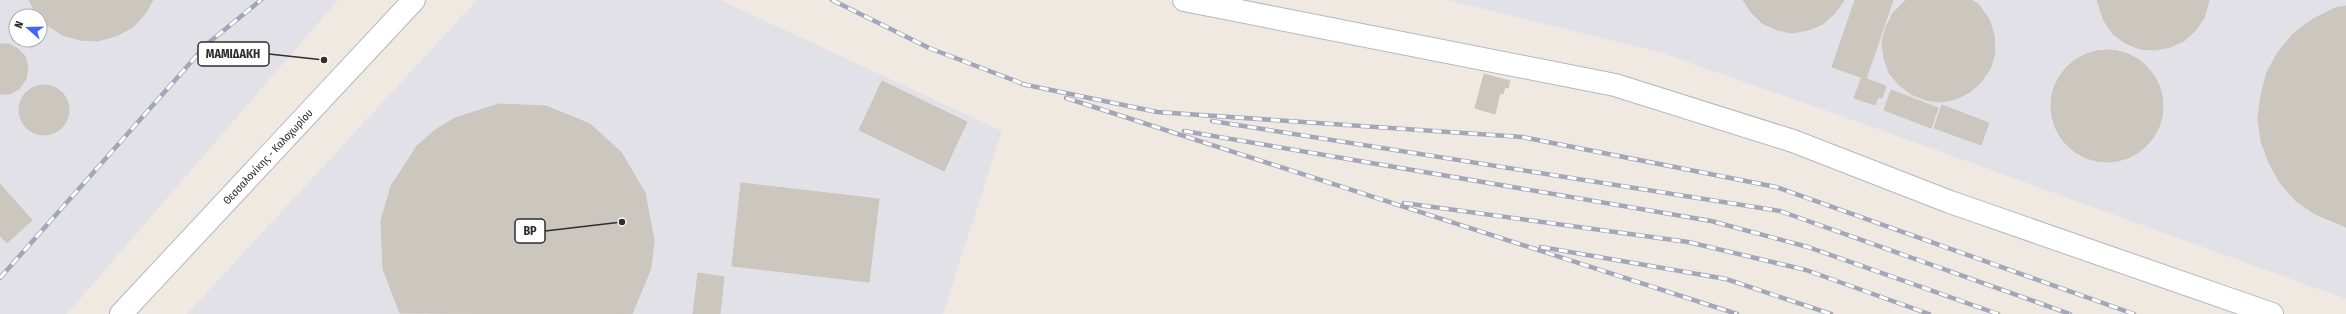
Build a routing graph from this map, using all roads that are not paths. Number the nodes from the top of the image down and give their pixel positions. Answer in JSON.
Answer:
{"nodes":[{"id":1,"x":414,"y":0,"type":"edge"},
{"id":2,"x":1184,"y":0,"type":"edge"},
{"id":3,"x":121,"y":314,"type":"edge"},
{"id":4,"x":2272,"y":314,"type":"edge"}],
"edges":[{"from":1,"to":3,"type":"street","name":"Θεσσαλονίκης - Καλοχωρίου"},
{"from":2,"to":4,"type":"street"}]}
